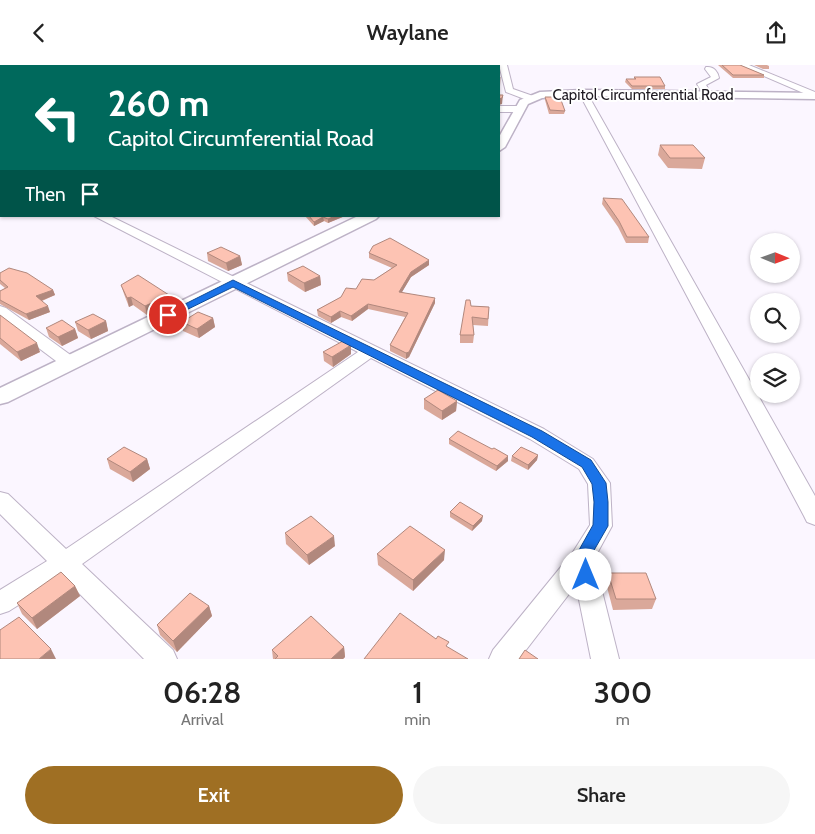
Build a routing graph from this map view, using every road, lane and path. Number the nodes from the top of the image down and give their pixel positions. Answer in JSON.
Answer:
{"nodes":[{"id":1,"x":503,"y":65,"type":"edge"},
{"id":2,"x":742,"y":65,"type":"edge"},
{"id":3,"x":710,"y":69,"type":"dead end"},
{"id":4,"x":746,"y":76,"type":"edge"},
{"id":5,"x":777,"y":79,"type":"junction"},
{"id":6,"x":584,"y":93,"type":"junction"},
{"id":7,"x":708,"y":95,"type":"junction"},
{"id":8,"x":815,"y":96,"type":"edge"},
{"id":9,"x":530,"y":98,"type":"junction"},
{"id":10,"x":500,"y":109,"type":"edge"},
{"id":11,"x":519,"y":109,"type":"junction"},
{"id":12,"x":501,"y":141,"type":"edge"},
{"id":13,"x":102,"y":217,"type":"edge"},
{"id":14,"x":370,"y":217,"type":"edge"},
{"id":15,"x":233,"y":283,"type":"junction"},
{"id":16,"x":0,"y":311,"type":"edge"},
{"id":17,"x":370,"y":351,"type":"junction"},
{"id":18,"x":70,"y":363,"type":"junction"},
{"id":19,"x":0,"y":397,"type":"edge"},
{"id":20,"x":0,"y":500,"type":"edge"},
{"id":21,"x":815,"y":516,"type":"edge"},
{"id":22,"x":582,"y":559,"type":"junction"},
{"id":23,"x":65,"y":563,"type":"junction"},
{"id":24,"x":0,"y":603,"type":"edge"},
{"id":25,"x":163,"y":659,"type":"edge"},
{"id":26,"x":503,"y":659,"type":"edge"},
{"id":27,"x":605,"y":659,"type":"edge"}],
"edges":[{"from":1,"to":9,"type":"street"},
{"from":2,"to":5,"type":"street"},
{"from":3,"to":7,"type":"street"},
{"from":4,"to":5,"type":"street"},
{"from":5,"to":8,"type":"street"},
{"from":6,"to":7,"type":"main road","name":"Capitol Circumferential Road"},
{"from":6,"to":9,"type":"main road","name":"Capitol Circumferential Road"},
{"from":6,"to":21,"type":"street"},
{"from":7,"to":8,"type":"main road","name":"Capitol Circumferential Road"},
{"from":9,"to":11,"type":"main road","name":"Capitol Circumferential Road"},
{"from":10,"to":11,"type":"street"},
{"from":11,"to":12,"type":"main road","name":"Capitol Circumferential Road"},
{"from":13,"to":15,"type":"street"},
{"from":14,"to":15,"type":"main road"},
{"from":15,"to":17,"type":"street"},
{"from":15,"to":18,"type":"main road"},
{"from":16,"to":18,"type":"street"},
{"from":17,"to":22,"type":"street"},
{"from":17,"to":23,"type":"street"},
{"from":18,"to":19,"type":"main road"},
{"from":20,"to":23,"type":"street"},
{"from":22,"to":26,"type":"street"},
{"from":22,"to":27,"type":"street"},
{"from":23,"to":24,"type":"street"},
{"from":23,"to":25,"type":"street"}]}
